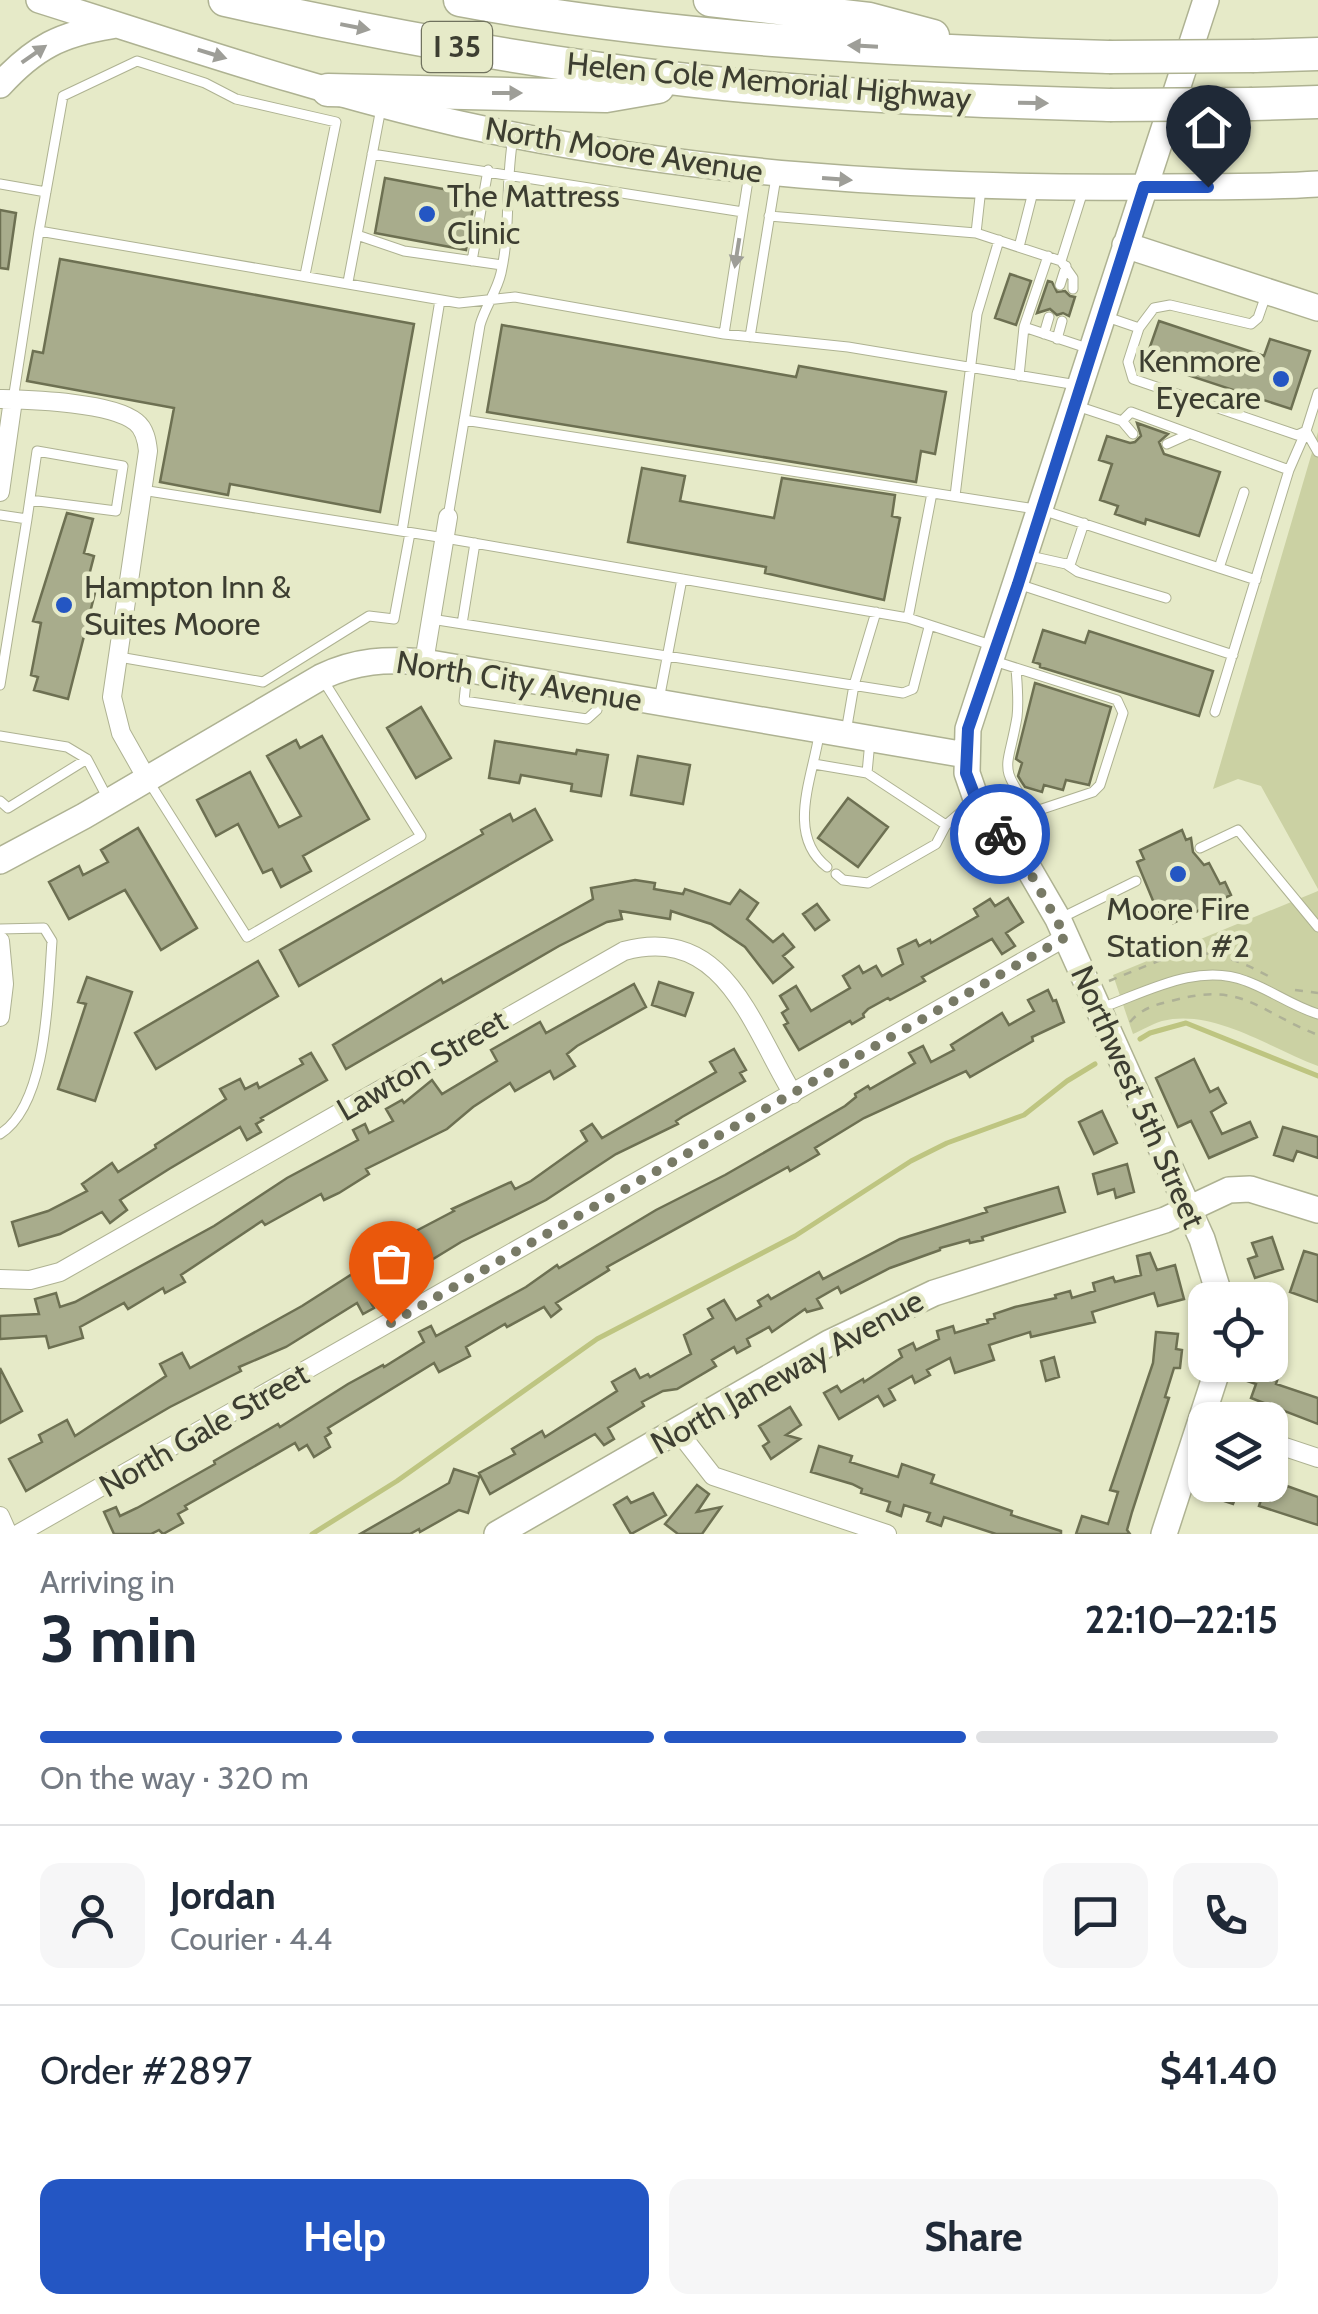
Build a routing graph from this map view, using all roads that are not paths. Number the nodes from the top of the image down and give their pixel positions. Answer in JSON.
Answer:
{"nodes":[{"id":1,"x":40,"y":0,"type":"edge"},
{"id":2,"x":225,"y":0,"type":"edge"},
{"id":3,"x":460,"y":0,"type":"edge"},
{"id":4,"x":710,"y":0,"type":"edge"},
{"id":5,"x":1206,"y":0,"type":"edge"},
{"id":6,"x":119,"y":25,"type":"junction"},
{"id":7,"x":995,"y":54,"type":"junction"},
{"id":8,"x":1318,"y":54,"type":"edge"},
{"id":9,"x":692,"y":81,"type":"junction"},
{"id":10,"x":0,"y":85,"type":"edge"},
{"id":11,"x":328,"y":90,"type":"junction"},
{"id":12,"x":1318,"y":102,"type":"edge"},
{"id":13,"x":382,"y":104,"type":"junction"},
{"id":14,"x":514,"y":135,"type":"junction"},
{"id":15,"x":372,"y":154,"type":"junction"},
{"id":16,"x":488,"y":170,"type":"junction"},
{"id":17,"x":750,"y":171,"type":"junction"},
{"id":18,"x":506,"y":173,"type":"junction"},
{"id":19,"x":776,"y":174,"type":"junction"},
{"id":20,"x":0,"y":184,"type":"edge"},
{"id":21,"x":1318,"y":184,"type":"edge"},
{"id":22,"x":1144,"y":187,"type":"junction"},
{"id":23,"x":980,"y":188,"type":"junction"},
{"id":24,"x":1034,"y":188,"type":"junction"},
{"id":25,"x":1084,"y":188,"type":"junction"},
{"id":26,"x":46,"y":192,"type":"junction"},
{"id":27,"x":744,"y":212,"type":"junction"},
{"id":28,"x":770,"y":216,"type":"junction"},
{"id":29,"x":39,"y":230,"type":"junction"},
{"id":30,"x":976,"y":232,"type":"junction"},
{"id":31,"x":356,"y":235,"type":"junction"},
{"id":32,"x":999,"y":240,"type":"junction"},
{"id":33,"x":1125,"y":244,"type":"junction"},
{"id":34,"x":1018,"y":247,"type":"junction"},
{"id":35,"x":1048,"y":256,"type":"junction"},
{"id":36,"x":472,"y":261,"type":"junction"},
{"id":37,"x":1063,"y":264,"type":"junction"},
{"id":38,"x":502,"y":265,"type":"junction"},
{"id":39,"x":305,"y":276,"type":"junction"},
{"id":40,"x":348,"y":282,"type":"junction"},
{"id":41,"x":1060,"y":284,"type":"dead end"},
{"id":42,"x":1073,"y":289,"type":"dead end"},
{"id":43,"x":1266,"y":292,"type":"junction"},
{"id":44,"x":440,"y":300,"type":"junction"},
{"id":45,"x":487,"y":301,"type":"junction"},
{"id":46,"x":1318,"y":308,"type":"edge"},
{"id":47,"x":1103,"y":316,"type":"junction"},
{"id":48,"x":1049,"y":317,"type":"dead end"},
{"id":49,"x":1062,"y":321,"type":"dead end"},
{"id":50,"x":1024,"y":327,"type":"junction"},
{"id":51,"x":1139,"y":328,"type":"junction"},
{"id":52,"x":724,"y":334,"type":"junction"},
{"id":53,"x":1044,"y":334,"type":"junction"},
{"id":54,"x":750,"y":337,"type":"junction"},
{"id":55,"x":1057,"y":339,"type":"junction"},
{"id":56,"x":1092,"y":350,"type":"junction"},
{"id":57,"x":972,"y":368,"type":"junction"},
{"id":58,"x":1020,"y":376,"type":"junction"},
{"id":59,"x":1318,"y":394,"type":"edge"},
{"id":60,"x":1078,"y":395,"type":"junction"},
{"id":61,"x":6,"y":400,"type":"edge"},
{"id":62,"x":464,"y":420,"type":"junction"},
{"id":63,"x":1122,"y":421,"type":"junction"},
{"id":64,"x":1306,"y":431,"type":"junction"},
{"id":65,"x":1134,"y":434,"type":"dead end"},
{"id":66,"x":1187,"y":435,"type":"junction"},
{"id":67,"x":1167,"y":444,"type":"dead end"},
{"id":68,"x":1318,"y":452,"type":"edge"},
{"id":69,"x":1290,"y":470,"type":"junction"},
{"id":70,"x":1,"y":484,"type":"edge"},
{"id":71,"x":142,"y":490,"type":"junction"},
{"id":72,"x":0,"y":492,"type":"edge"},
{"id":73,"x":932,"y":492,"type":"junction"},
{"id":74,"x":1244,"y":492,"type":"dead end"},
{"id":75,"x":955,"y":496,"type":"junction"},
{"id":76,"x":30,"y":500,"type":"junction"},
{"id":77,"x":1042,"y":510,"type":"junction"},
{"id":78,"x":0,"y":515,"type":"edge"},
{"id":79,"x":448,"y":517,"type":"joint"},
{"id":80,"x":27,"y":519,"type":"junction"},
{"id":81,"x":1084,"y":524,"type":"junction"},
{"id":82,"x":406,"y":532,"type":"junction"},
{"id":83,"x":445,"y":538,"type":"junction"},
{"id":84,"x":476,"y":544,"type":"junction"},
{"id":85,"x":1028,"y":555,"type":"junction"},
{"id":86,"x":1066,"y":564,"type":"junction"},
{"id":87,"x":1219,"y":568,"type":"junction"},
{"id":88,"x":682,"y":579,"type":"junction"},
{"id":89,"x":1256,"y":580,"type":"junction"},
{"id":90,"x":1018,"y":584,"type":"junction"},
{"id":91,"x":1166,"y":598,"type":"dead end"},
{"id":92,"x":876,"y":612,"type":"junction"},
{"id":93,"x":908,"y":618,"type":"junction"},
{"id":94,"x":431,"y":619,"type":"junction"},
{"id":95,"x":462,"y":624,"type":"junction"},
{"id":96,"x":929,"y":627,"type":"junction"},
{"id":97,"x":1232,"y":655,"type":"junction"},
{"id":98,"x":666,"y":656,"type":"junction"},
{"id":99,"x":116,"y":657,"type":"junction"},
{"id":100,"x":1001,"y":658,"type":"junction"},
{"id":101,"x":424,"y":662,"type":"junction"},
{"id":102,"x":321,"y":678,"type":"junction"},
{"id":103,"x":854,"y":685,"type":"junction"},
{"id":104,"x":0,"y":686,"type":"edge"},
{"id":105,"x":659,"y":702,"type":"junction"},
{"id":106,"x":1215,"y":712,"type":"dead end"},
{"id":107,"x":845,"y":734,"type":"junction"},
{"id":108,"x":0,"y":736,"type":"edge"},
{"id":109,"x":966,"y":755,"type":"junction"},
{"id":110,"x":88,"y":759,"type":"junction"},
{"id":111,"x":814,"y":764,"type":"junction"},
{"id":112,"x":867,"y":773,"type":"junction"},
{"id":113,"x":147,"y":779,"type":"junction"},
{"id":114,"x":976,"y":799,"type":"junction"},
{"id":115,"x":109,"y":801,"type":"junction"},
{"id":116,"x":0,"y":802,"type":"edge"},
{"id":117,"x":1033,"y":814,"type":"junction"},
{"id":118,"x":946,"y":826,"type":"junction"},
{"id":119,"x":992,"y":826,"type":"junction"},
{"id":120,"x":1200,"y":848,"type":"dead end"},
{"id":121,"x":0,"y":860,"type":"edge"},
{"id":122,"x":826,"y":867,"type":"dead end"},
{"id":123,"x":836,"y":874,"type":"dead end"},
{"id":124,"x":1136,"y":881,"type":"dead end"},
{"id":125,"x":1318,"y":927,"type":"edge"},
{"id":126,"x":1062,"y":928,"type":"junction"},
{"id":127,"x":0,"y":929,"type":"edge"},
{"id":128,"x":0,"y":941,"type":"edge"},
{"id":129,"x":2,"y":993,"type":"edge"},
{"id":130,"x":1098,"y":1008,"type":"junction"},
{"id":131,"x":1318,"y":1014,"type":"edge"},
{"id":132,"x":0,"y":1017,"type":"edge"},
{"id":133,"x":793,"y":1094,"type":"junction"},
{"id":134,"x":0,"y":1134,"type":"edge"},
{"id":135,"x":1188,"y":1209,"type":"junction"},
{"id":136,"x":1318,"y":1210,"type":"edge"},
{"id":137,"x":0,"y":1279,"type":"edge"},
{"id":138,"x":1217,"y":1282,"type":"edge"},
{"id":139,"x":678,"y":1431,"type":"junction"},
{"id":140,"x":1288,"y":1448,"type":"edge"},
{"id":141,"x":1318,"y":1458,"type":"edge"},
{"id":142,"x":1188,"y":1464,"type":"edge"},
{"id":143,"x":0,"y":1516,"type":"edge"},
{"id":144,"x":8,"y":1534,"type":"edge"},
{"id":145,"x":18,"y":1534,"type":"edge"},
{"id":146,"x":497,"y":1534,"type":"edge"},
{"id":147,"x":887,"y":1534,"type":"edge"},
{"id":148,"x":1164,"y":1534,"type":"edge"}],
"edges":[{"from":1,"to":6,"type":"street","name":"North Moore Avenue"},
{"from":2,"to":9,"type":"highway","name":"Helen Cole Memorial Highway","number":"I 35","one_way":true},
{"from":7,"to":3,"type":"highway","name":"Helen Cole Memorial Highway","number":"I 35","one_way":true},
{"from":4,"to":7,"type":"highway"},
{"from":5,"to":22,"type":"street","name":"Northwest 5th Street"},
{"from":10,"to":6,"type":"street","one_way":true},
{"from":6,"to":11,"type":"street","name":"North Moore Avenue","one_way":true},
{"from":7,"to":8,"type":"highway","name":"Helen Cole Memorial Highway","number":"I 35","bridge":true},
{"from":11,"to":9,"type":"highway","one_way":true},
{"from":9,"to":12,"type":"highway","name":"Helen Cole Memorial Highway","number":"I 35","one_way":true,"bridge":true},
{"from":11,"to":13,"type":"street","name":"North Moore Avenue"},
{"from":13,"to":14,"type":"street","name":"North Moore Avenue"},
{"from":13,"to":15,"type":"lane"},
{"from":14,"to":17,"type":"street","name":"North Moore Avenue"},
{"from":14,"to":18,"type":"lane"},
{"from":15,"to":16,"type":"lane"},
{"from":15,"to":31,"type":"lane"},
{"from":16,"to":18,"type":"lane"},
{"from":16,"to":36,"type":"lane"},
{"from":17,"to":19,"type":"street","name":"North Moore Avenue"},
{"from":17,"to":27,"type":"lane"},
{"from":18,"to":27,"type":"lane"},
{"from":18,"to":38,"type":"lane"},
{"from":19,"to":23,"type":"street","name":"North Moore Avenue","one_way":true},
{"from":19,"to":28,"type":"lane"},
{"from":20,"to":26,"type":"lane"},
{"from":21,"to":22,"type":"street","name":"North Moore Avenue"},
{"from":22,"to":25,"type":"street","name":"North Moore Avenue"},
{"from":22,"to":33,"type":"street","name":"Northwest 5th Street"},
{"from":23,"to":24,"type":"street","name":"North Moore Avenue"},
{"from":23,"to":30,"type":"lane"},
{"from":24,"to":25,"type":"street","name":"North Moore Avenue"},
{"from":24,"to":34,"type":"lane"},
{"from":25,"to":37,"type":"lane"},
{"from":26,"to":29,"type":"lane"},
{"from":26,"to":39,"type":"lane"},
{"from":27,"to":52,"type":"lane","one_way":true},
{"from":28,"to":30,"type":"lane"},
{"from":28,"to":54,"type":"lane"},
{"from":29,"to":39,"type":"lane"},
{"from":29,"to":61,"type":"lane"},
{"from":30,"to":32,"type":"lane"},
{"from":31,"to":36,"type":"lane"},
{"from":31,"to":40,"type":"lane"},
{"from":32,"to":34,"type":"lane"},
{"from":32,"to":57,"type":"lane"},
{"from":33,"to":43,"type":"street"},
{"from":33,"to":47,"type":"street","name":"Northwest 5th Street"},
{"from":34,"to":35,"type":"lane"},
{"from":35,"to":37,"type":"lane"},
{"from":35,"to":50,"type":"lane"},
{"from":36,"to":38,"type":"lane"},
{"from":37,"to":41,"type":"lane"},
{"from":37,"to":42,"type":"lane"},
{"from":38,"to":45,"type":"lane"},
{"from":39,"to":40,"type":"lane"},
{"from":40,"to":44,"type":"lane"},
{"from":43,"to":46,"type":"street"},
{"from":43,"to":51,"type":"lane"},
{"from":44,"to":45,"type":"lane"},
{"from":44,"to":82,"type":"lane"},
{"from":45,"to":52,"type":"lane"},
{"from":45,"to":62,"type":"lane"},
{"from":47,"to":51,"type":"lane"},
{"from":47,"to":56,"type":"street","name":"Northwest 5th Street"},
{"from":48,"to":53,"type":"lane"},
{"from":49,"to":55,"type":"lane"},
{"from":50,"to":53,"type":"lane"},
{"from":50,"to":58,"type":"lane"},
{"from":51,"to":64,"type":"lane"},
{"from":52,"to":54,"type":"lane"},
{"from":53,"to":55,"type":"lane"},
{"from":54,"to":57,"type":"lane"},
{"from":55,"to":56,"type":"lane"},
{"from":56,"to":60,"type":"street","name":"Northwest 5th Street"},
{"from":57,"to":58,"type":"lane"},
{"from":57,"to":75,"type":"lane"},
{"from":58,"to":60,"type":"lane"},
{"from":59,"to":64,"type":"lane"},
{"from":60,"to":63,"type":"lane"},
{"from":60,"to":77,"type":"street","name":"Northwest 5th Street"},
{"from":61,"to":70,"type":"street"},
{"from":61,"to":71,"type":"street"},
{"from":62,"to":73,"type":"lane"},
{"from":62,"to":79,"type":"lane"},
{"from":63,"to":65,"type":"lane"},
{"from":63,"to":66,"type":"lane"},
{"from":64,"to":68,"type":"lane"},
{"from":64,"to":69,"type":"lane"},
{"from":66,"to":67,"type":"lane"},
{"from":66,"to":69,"type":"lane"},
{"from":69,"to":89,"type":"lane"},
{"from":70,"to":72,"type":"street"},
{"from":71,"to":82,"type":"lane"},
{"from":71,"to":99,"type":"street"},
{"from":73,"to":75,"type":"lane"},
{"from":73,"to":93,"type":"lane"},
{"from":74,"to":87,"type":"lane"},
{"from":75,"to":77,"type":"lane"},
{"from":76,"to":76,"type":"lane"},
{"from":76,"to":80,"type":"lane"},
{"from":77,"to":81,"type":"lane"},
{"from":77,"to":85,"type":"street","name":"Northwest 5th Street"},
{"from":78,"to":80,"type":"lane"},
{"from":79,"to":83,"type":"street"},
{"from":80,"to":104,"type":"lane"},
{"from":81,"to":86,"type":"lane"},
{"from":81,"to":87,"type":"lane"},
{"from":82,"to":83,"type":"lane"},
{"from":82,"to":99,"type":"lane"},
{"from":83,"to":84,"type":"lane"},
{"from":83,"to":94,"type":"street"},
{"from":84,"to":88,"type":"lane"},
{"from":84,"to":95,"type":"lane"},
{"from":85,"to":86,"type":"lane"},
{"from":85,"to":90,"type":"street","name":"Northwest 5th Street"},
{"from":86,"to":91,"type":"lane"},
{"from":87,"to":89,"type":"lane"},
{"from":88,"to":92,"type":"lane"},
{"from":88,"to":98,"type":"lane"},
{"from":89,"to":97,"type":"lane"},
{"from":90,"to":97,"type":"lane"},
{"from":90,"to":100,"type":"street","name":"Northwest 5th Street"},
{"from":92,"to":93,"type":"lane"},
{"from":92,"to":103,"type":"lane"},
{"from":93,"to":96,"type":"lane"},
{"from":94,"to":95,"type":"lane"},
{"from":94,"to":101,"type":"street"},
{"from":95,"to":98,"type":"lane"},
{"from":96,"to":100,"type":"lane"},
{"from":96,"to":103,"type":"lane"},
{"from":97,"to":106,"type":"lane"},
{"from":98,"to":103,"type":"lane"},
{"from":98,"to":105,"type":"lane"},
{"from":99,"to":113,"type":"street"},
{"from":100,"to":109,"type":"street","name":"Northwest 5th Street"},
{"from":100,"to":117,"type":"lane"},
{"from":100,"to":117,"type":"lane"},
{"from":101,"to":102,"type":"street","name":"North City Avenue"},
{"from":101,"to":105,"type":"street","name":"North City Avenue"},
{"from":102,"to":113,"type":"street","name":"North City Avenue"},
{"from":102,"to":113,"type":"lane"},
{"from":103,"to":107,"type":"lane"},
{"from":105,"to":107,"type":"street","name":"North City Avenue"},
{"from":107,"to":109,"type":"street","name":"North City Avenue"},
{"from":107,"to":111,"type":"lane"},
{"from":107,"to":112,"type":"lane"},
{"from":108,"to":110,"type":"lane"},
{"from":109,"to":114,"type":"street","name":"Northwest 5th Street"},
{"from":110,"to":115,"type":"lane"},
{"from":110,"to":116,"type":"lane"},
{"from":111,"to":112,"type":"lane"},
{"from":111,"to":122,"type":"lane"},
{"from":112,"to":118,"type":"lane"},
{"from":113,"to":115,"type":"street","name":"North City Avenue"},
{"from":114,"to":118,"type":"lane"},
{"from":114,"to":119,"type":"street","name":"Northwest 5th Street"},
{"from":115,"to":121,"type":"street","name":"North City Avenue"},
{"from":117,"to":119,"type":"lane"},
{"from":118,"to":123,"type":"lane"},
{"from":119,"to":126,"type":"street","name":"Northwest 5th Street"},
{"from":120,"to":125,"type":"lane"},
{"from":124,"to":126,"type":"lane"},
{"from":126,"to":130,"type":"street","name":"Northwest 5th Street"},
{"from":126,"to":133,"type":"street","name":"North Gale Street"},
{"from":127,"to":134,"type":"lane"},
{"from":128,"to":129,"type":"street"},
{"from":129,"to":132,"type":"street"},
{"from":130,"to":131,"type":"lane"},
{"from":130,"to":135,"type":"street","name":"Northwest 5th Street"},
{"from":133,"to":137,"type":"street","name":"Lawton Street"},
{"from":133,"to":145,"type":"street","name":"North Gale Street"},
{"from":135,"to":136,"type":"street","name":"North Janeway Avenue"},
{"from":135,"to":138,"type":"street","name":"Northwest 5th Street"},
{"from":135,"to":139,"type":"street","name":"North Janeway Avenue"},
{"from":139,"to":146,"type":"street","name":"North Janeway Avenue"},
{"from":139,"to":147,"type":"street"},
{"from":140,"to":141,"type":"street"},
{"from":142,"to":148,"type":"street"},
{"from":143,"to":144,"type":"street"}]}
